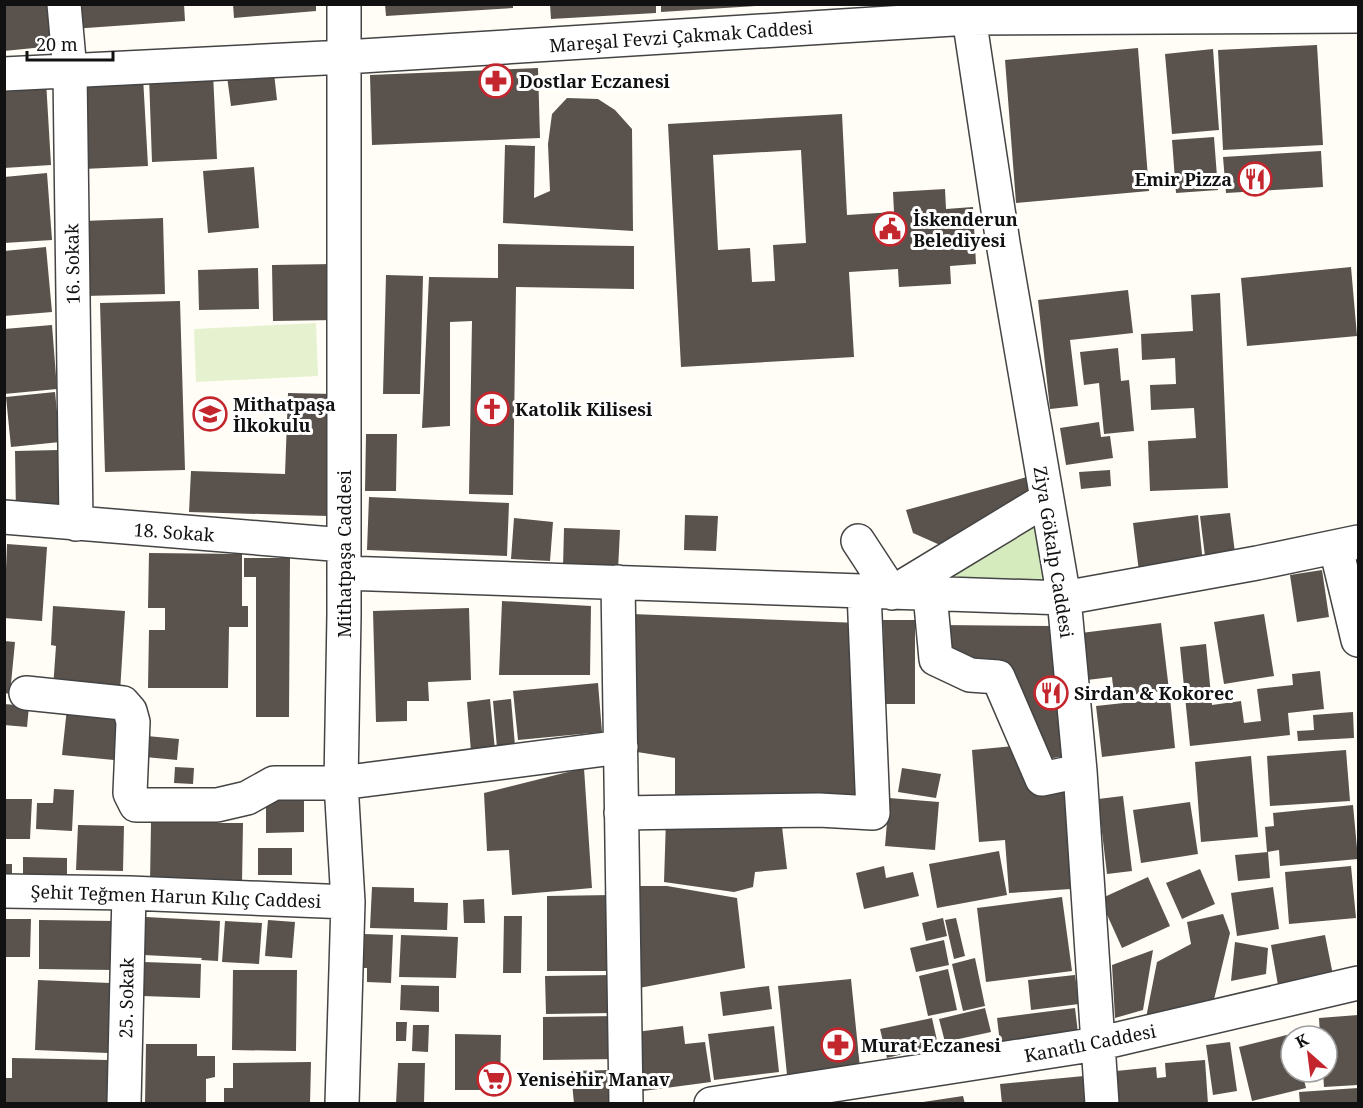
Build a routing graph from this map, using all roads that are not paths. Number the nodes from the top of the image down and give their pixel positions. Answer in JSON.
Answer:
{"nodes":[{"id":1,"x":64,"y":4,"type":"edge"},
{"id":2,"x":344,"y":4,"type":"edge"},
{"id":3,"x":968,"y":11,"type":"edge"},
{"id":4,"x":1359,"y":16,"type":"edge"},
{"id":5,"x":345,"y":57,"type":"junction"},
{"id":6,"x":70,"y":71,"type":"junction"},
{"id":7,"x":4,"y":74,"type":"edge"},
{"id":8,"x":1047,"y":499,"type":"junction"},
{"id":9,"x":4,"y":517,"type":"edge"},
{"id":10,"x":76,"y":524,"type":"junction"},
{"id":11,"x":858,"y":541,"type":"dead end"},
{"id":12,"x":1347,"y":545,"type":"edge"},
{"id":13,"x":344,"y":559,"type":"junction"},
{"id":14,"x":618,"y":582,"type":"junction"},
{"id":15,"x":878,"y":592,"type":"junction"},
{"id":16,"x":930,"y":594,"type":"junction"},
{"id":17,"x":1064,"y":598,"type":"junction"},
{"id":18,"x":1359,"y":640,"type":"edge"},
{"id":19,"x":26,"y":693,"type":"dead end"},
{"id":20,"x":621,"y":747,"type":"junction"},
{"id":21,"x":1080,"y":771,"type":"junction"},
{"id":22,"x":341,"y":783,"type":"junction"},
{"id":23,"x":621,"y":813,"type":"junction"},
{"id":24,"x":4,"y":891,"type":"edge"},
{"id":25,"x":129,"y":893,"type":"junction"},
{"id":26,"x":348,"y":902,"type":"junction"},
{"id":27,"x":1359,"y":983,"type":"edge"},
{"id":28,"x":1097,"y":1044,"type":"junction"},
{"id":29,"x":783,"y":1098,"type":"edge"},
{"id":30,"x":124,"y":1104,"type":"edge"},
{"id":31,"x":342,"y":1104,"type":"edge"},
{"id":32,"x":626,"y":1104,"type":"edge"},
{"id":33,"x":711,"y":1104,"type":"edge"},
{"id":34,"x":1102,"y":1104,"type":"edge"}],
"edges":[{"from":1,"to":6,"type":"street","name":"16. Sokak"},
{"from":2,"to":5,"type":"street","name":"Mithatpaşa Caddesi"},
{"from":3,"to":4,"type":"street","name":"Mareşal Fevzi Çakmak Caddesi"},
{"from":3,"to":5,"type":"street","name":"Mareşal Fevzi Çakmak Caddesi"},
{"from":3,"to":8,"type":"street","name":"Ziya Gökalp Caddesi"},
{"from":5,"to":6,"type":"street","name":"Mareşal Fevzi Çakmak Caddesi"},
{"from":5,"to":13,"type":"street","name":"Mithatpaşa Caddesi"},
{"from":6,"to":7,"type":"street","name":"Mareşal Fevzi Çakmak Caddesi"},
{"from":6,"to":10,"type":"street","name":"16. Sokak"},
{"from":8,"to":15,"type":"street"},
{"from":8,"to":17,"type":"street","name":"Ziya Gökalp Caddesi"},
{"from":9,"to":10,"type":"street","name":"18. Sokak"},
{"from":10,"to":13,"type":"street","name":"18. Sokak"},
{"from":11,"to":15,"type":"street"},
{"from":12,"to":17,"type":"street","name":"18. Sokak"},
{"from":12,"to":18,"type":"street"},
{"from":13,"to":14,"type":"street","name":"18. Sokak"},
{"from":13,"to":22,"type":"street","name":"Mithatpaşa Caddesi"},
{"from":14,"to":15,"type":"street","name":"18. Sokak"},
{"from":14,"to":20,"type":"street"},
{"from":15,"to":16,"type":"street","name":"18. Sokak"},
{"from":15,"to":23,"type":"street"},
{"from":16,"to":17,"type":"street","name":"18. Sokak"},
{"from":16,"to":21,"type":"street"},
{"from":17,"to":21,"type":"street","name":"Ziya Gökalp Caddesi"},
{"from":19,"to":22,"type":"street"},
{"from":20,"to":22,"type":"street"},
{"from":20,"to":23,"type":"street"},
{"from":21,"to":28,"type":"street","name":"Ziya Gökalp Caddesi"},
{"from":22,"to":26,"type":"street","name":"Mithatpaşa Caddesi"},
{"from":23,"to":32,"type":"street"},
{"from":24,"to":25,"type":"street","name":"Şehit Teğmen Harun Kılıç Caddesi"},
{"from":25,"to":26,"type":"street","name":"Şehit Teğmen Harun Kılıç Caddesi"},
{"from":25,"to":30,"type":"street","name":"25. Sokak"},
{"from":26,"to":31,"type":"street","name":"Mithatpaşa Caddesi"},
{"from":27,"to":28,"type":"street","name":"Kanatlı Caddesi"},
{"from":28,"to":29,"type":"street","name":"Kanatlı Caddesi"},
{"from":28,"to":34,"type":"street","name":"Ziya Gökalp Caddesi"},
{"from":29,"to":33,"type":"street","name":"Kanatlı Caddesi"}]}
